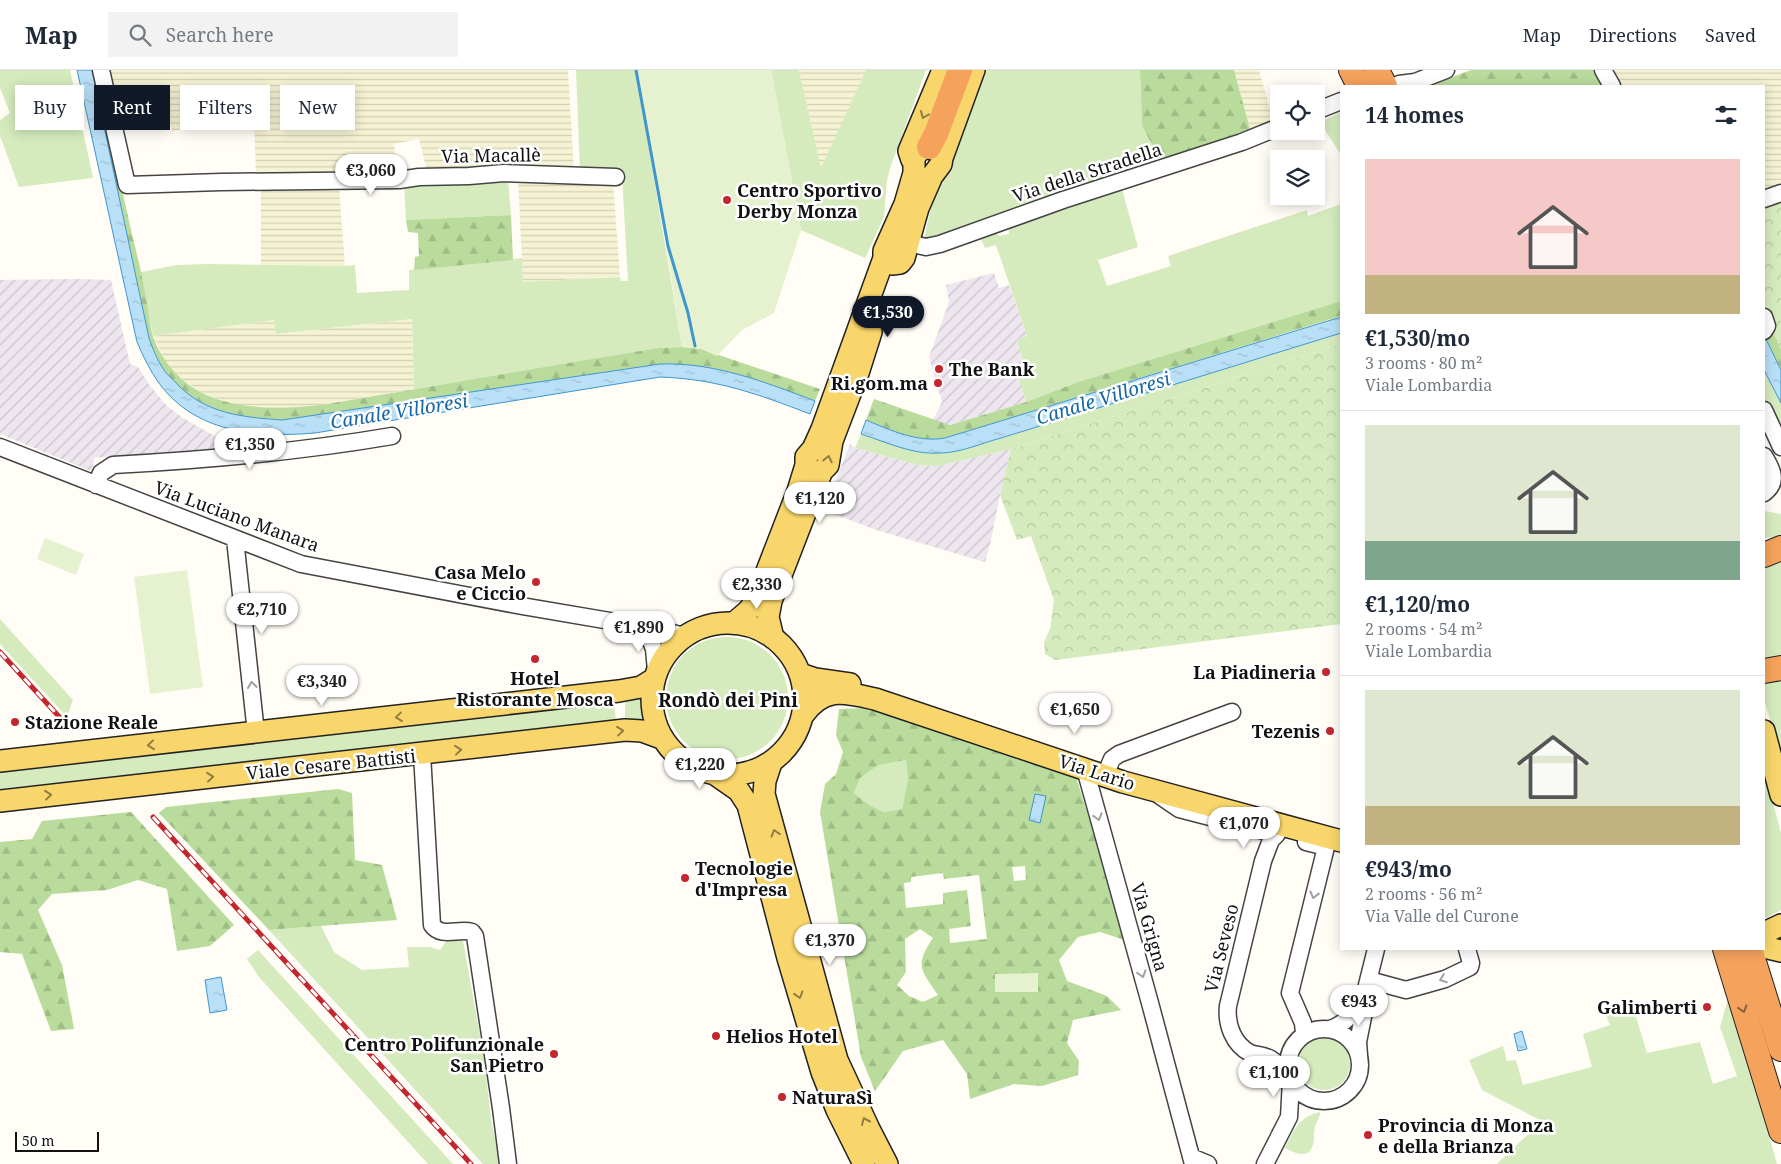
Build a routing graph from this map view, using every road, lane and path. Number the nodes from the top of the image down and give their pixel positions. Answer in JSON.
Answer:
{"nodes":[{"id":1,"x":101,"y":70,"type":"edge"},
{"id":2,"x":943,"y":70,"type":"edge"},
{"id":3,"x":960,"y":70,"type":"edge"},
{"id":4,"x":974,"y":70,"type":"edge"},
{"id":5,"x":1351,"y":70,"type":"edge"},
{"id":6,"x":1377,"y":70,"type":"edge"},
{"id":7,"x":1421,"y":70,"type":"edge"},
{"id":8,"x":1441,"y":70,"type":"edge"},
{"id":9,"x":1603,"y":70,"type":"edge"},
{"id":10,"x":1394,"y":80,"type":"edge"},
{"id":11,"x":1358,"y":85,"type":"edge"},
{"id":12,"x":1611,"y":85,"type":"edge"},
{"id":13,"x":1340,"y":101,"type":"edge"},
{"id":14,"x":1325,"y":107,"type":"edge"},
{"id":15,"x":1270,"y":131,"type":"edge"},
{"id":16,"x":928,"y":156,"type":"junction"},
{"id":17,"x":616,"y":178,"type":"dead end"},
{"id":18,"x":1781,"y":193,"type":"edge"},
{"id":19,"x":1765,"y":199,"type":"edge"},
{"id":20,"x":908,"y":243,"type":"junction"},
{"id":21,"x":889,"y":261,"type":"junction"},
{"id":22,"x":1765,"y":413,"type":"edge"},
{"id":23,"x":392,"y":436,"type":"dead end"},
{"id":24,"x":0,"y":447,"type":"edge"},
{"id":25,"x":1781,"y":447,"type":"edge"},
{"id":26,"x":1765,"y":458,"type":"edge"},
{"id":27,"x":96,"y":485,"type":"junction"},
{"id":28,"x":1765,"y":492,"type":"edge"},
{"id":29,"x":235,"y":539,"type":"junction"},
{"id":30,"x":1765,"y":546,"type":"edge"},
{"id":31,"x":1781,"y":547,"type":"edge"},
{"id":32,"x":1765,"y":555,"type":"edge"},
{"id":33,"x":734,"y":623,"type":"junction"},
{"id":34,"x":646,"y":628,"type":"junction"},
{"id":35,"x":684,"y":636,"type":"junction"},
{"id":36,"x":774,"y":638,"type":"junction"},
{"id":37,"x":800,"y":674,"type":"junction"},
{"id":38,"x":655,"y":675,"type":"junction"},
{"id":39,"x":1232,"y":712,"type":"dead end"},
{"id":40,"x":803,"y":715,"type":"junction"},
{"id":41,"x":256,"y":733,"type":"junction"},
{"id":42,"x":1765,"y":735,"type":"edge"},
{"id":43,"x":661,"y":738,"type":"junction"},
{"id":44,"x":422,"y":754,"type":"junction"},
{"id":45,"x":0,"y":761,"type":"edge"},
{"id":46,"x":771,"y":763,"type":"junction"},
{"id":47,"x":1109,"y":766,"type":"junction"},
{"id":48,"x":1088,"y":770,"type":"junction"},
{"id":49,"x":716,"y":775,"type":"junction"},
{"id":50,"x":1151,"y":790,"type":"junction"},
{"id":51,"x":1781,"y":795,"type":"edge"},
{"id":52,"x":0,"y":801,"type":"edge"},
{"id":53,"x":1247,"y":827,"type":"junction"},
{"id":54,"x":1340,"y":830,"type":"edge"},
{"id":55,"x":1277,"y":834,"type":"junction"},
{"id":56,"x":1333,"y":844,"type":"edge"},
{"id":57,"x":1263,"y":861,"type":"junction"},
{"id":58,"x":1781,"y":925,"type":"edge"},
{"id":59,"x":1765,"y":933,"type":"edge"},
{"id":60,"x":1765,"y":938,"type":"edge"},
{"id":61,"x":1781,"y":943,"type":"edge"},
{"id":62,"x":1376,"y":950,"type":"edge"},
{"id":63,"x":1467,"y":950,"type":"edge"},
{"id":64,"x":1781,"y":951,"type":"edge"},
{"id":65,"x":1756,"y":954,"type":"edge"},
{"id":66,"x":1727,"y":955,"type":"edge"},
{"id":67,"x":1367,"y":985,"type":"junction"},
{"id":68,"x":1330,"y":1029,"type":"junction"},
{"id":69,"x":1298,"y":1040,"type":"junction"},
{"id":70,"x":1239,"y":1043,"type":"junction"},
{"id":71,"x":1781,"y":1049,"type":"edge"},
{"id":72,"x":1359,"y":1058,"type":"junction"},
{"id":73,"x":1290,"y":1076,"type":"junction"},
{"id":74,"x":1330,"y":1100,"type":"junction"},
{"id":75,"x":1290,"y":1117,"type":"junction"},
{"id":76,"x":1781,"y":1131,"type":"edge"},
{"id":77,"x":1192,"y":1160,"type":"edge"},
{"id":78,"x":508,"y":1164,"type":"edge"},
{"id":79,"x":864,"y":1164,"type":"edge"},
{"id":80,"x":887,"y":1164,"type":"edge"},
{"id":81,"x":1208,"y":1164,"type":"edge"},
{"id":82,"x":1266,"y":1164,"type":"edge"}],
"edges":[{"from":1,"to":17,"type":"street","name":"Via Macallè"},
{"from":2,"to":16,"type":"main road","one_way":true},
{"from":3,"to":16,"type":"highway"},
{"from":4,"to":16,"type":"main road"},
{"from":5,"to":11,"type":"highway"},
{"from":6,"to":10,"type":"highway"},
{"from":7,"to":10,"type":"street"},
{"from":8,"to":10,"type":"street"},
{"from":9,"to":12,"type":"street"},
{"from":13,"to":14,"type":"street"},
{"from":15,"to":20,"type":"street","name":"Via della Stradella"},
{"from":16,"to":20,"type":"main road"},
{"from":16,"to":21,"type":"main road"},
{"from":18,"to":19,"type":"street"},
{"from":20,"to":21,"type":"main road"},
{"from":21,"to":33,"type":"main road"},
{"from":36,"to":21,"type":"main road","one_way":true},
{"from":22,"to":25,"type":"street"},
{"from":23,"to":27,"type":"street"},
{"from":24,"to":27,"type":"street","name":"Via Luciano Manara"},
{"from":26,"to":28,"type":"street"},
{"from":27,"to":29,"type":"street","name":"Via Luciano Manara"},
{"from":29,"to":34,"type":"street","name":"Via Luciano Manara"},
{"from":41,"to":29,"type":"street","one_way":true},
{"from":30,"to":31,"type":"highway"},
{"from":31,"to":32,"type":"highway"},
{"from":33,"to":35,"type":"main road"},
{"from":33,"to":36,"type":"main road"},
{"from":34,"to":35,"type":"street","name":"Via Luciano Manara"},
{"from":34,"to":38,"type":"street"},
{"from":35,"to":38,"type":"main road"},
{"from":36,"to":37,"type":"main road"},
{"from":37,"to":40,"type":"main road"},
{"from":37,"to":47,"type":"main road","name":"Via Lario"},
{"from":38,"to":41,"type":"main road","one_way":true},
{"from":38,"to":43,"type":"main road"},
{"from":39,"to":47,"type":"street"},
{"from":40,"to":46,"type":"main road"},
{"from":40,"to":48,"type":"main road","name":"Via Lario"},
{"from":41,"to":45,"type":"main road","one_way":true},
{"from":42,"to":51,"type":"main road"},
{"from":44,"to":43,"type":"main road","name":"Viale Cesare Battisti","one_way":true},
{"from":43,"to":49,"type":"main road"},
{"from":52,"to":44,"type":"main road","name":"Viale Cesare Battisti","one_way":true},
{"from":44,"to":78,"type":"street"},
{"from":46,"to":49,"type":"main road"},
{"from":80,"to":46,"type":"main road","one_way":true},
{"from":47,"to":54,"type":"main road","name":"Via Lario"},
{"from":48,"to":50,"type":"main road","name":"Via Lario"},
{"from":48,"to":77,"type":"street","name":"Via Grigna","one_way":true},
{"from":49,"to":79,"type":"main road","one_way":true},
{"from":50,"to":53,"type":"street"},
{"from":50,"to":56,"type":"main road","name":"Via Lario"},
{"from":53,"to":55,"type":"street"},
{"from":53,"to":57,"type":"street"},
{"from":55,"to":56,"type":"street"},
{"from":55,"to":57,"type":"street","name":"Via Seveso"},
{"from":56,"to":69,"type":"street","one_way":true},
{"from":57,"to":70,"type":"street","name":"Via Seveso"},
{"from":58,"to":59,"type":"main road"},
{"from":60,"to":61,"type":"main road"},
{"from":62,"to":67,"type":"street"},
{"from":63,"to":67,"type":"street","one_way":true},
{"from":64,"to":65,"type":"main road"},
{"from":65,"to":71,"type":"highway"},
{"from":66,"to":76,"type":"highway","one_way":true},
{"from":67,"to":68,"type":"street"},
{"from":67,"to":72,"type":"street"},
{"from":68,"to":69,"type":"street"},
{"from":68,"to":72,"type":"street"},
{"from":69,"to":70,"type":"street"},
{"from":69,"to":73,"type":"street"},
{"from":70,"to":73,"type":"street"},
{"from":72,"to":74,"type":"street"},
{"from":73,"to":74,"type":"street"},
{"from":73,"to":75,"type":"street"},
{"from":74,"to":75,"type":"street"},
{"from":75,"to":82,"type":"street"},
{"from":77,"to":81,"type":"street"}]}
